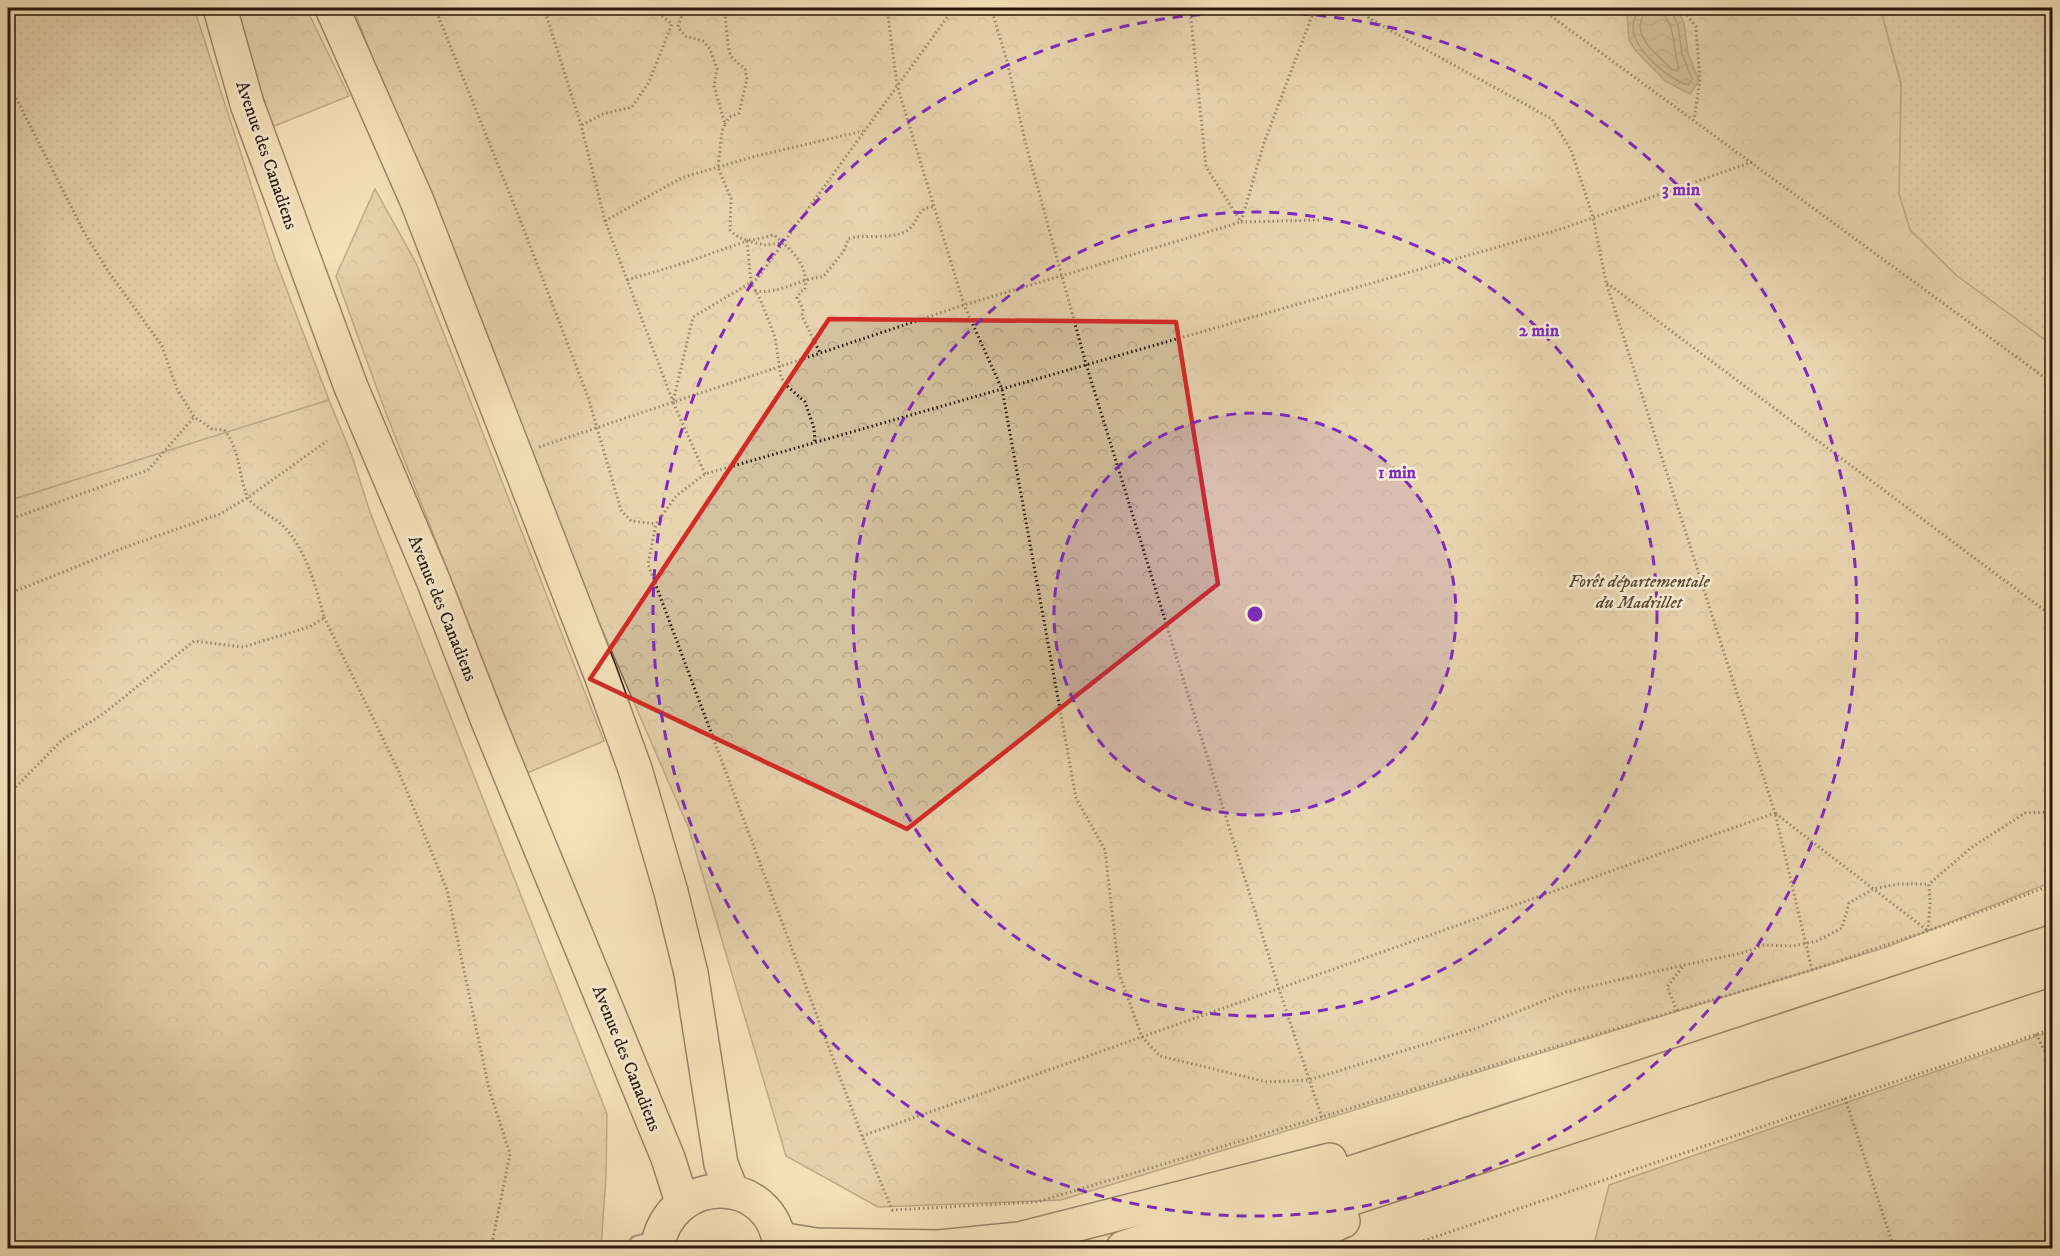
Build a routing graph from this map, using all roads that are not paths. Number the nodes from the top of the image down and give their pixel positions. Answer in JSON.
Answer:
{"nodes":[{"id":1,"x":205,"y":8,"type":"edge"},
{"id":2,"x":220,"y":8,"type":"edge"},
{"id":3,"x":332,"y":8,"type":"edge"},
{"id":4,"x":247,"y":104,"type":"junction"},
{"id":5,"x":2052,"y":942,"type":"edge"},
{"id":6,"x":2052,"y":969,"type":"edge"},
{"id":7,"x":1429,"y":1148,"type":"junction"},
{"id":8,"x":1465,"y":1161,"type":"junction"},
{"id":9,"x":732,"y":1192,"type":"junction"},
{"id":10,"x":682,"y":1202,"type":"junction"},
{"id":11,"x":649,"y":1244,"type":"edge"},
{"id":12,"x":780,"y":1244,"type":"edge"},
{"id":13,"x":1123,"y":1248,"type":"edge"},
{"id":14,"x":1200,"y":1248,"type":"edge"},
{"id":15,"x":1282,"y":1248,"type":"edge"}],
"edges":[{"from":1,"to":4,"type":"highway"},
{"from":2,"to":4,"type":"highway","name":"Avenue des Canadiens"},
{"from":3,"to":9,"type":"highway"},
{"from":4,"to":10,"type":"highway","name":"Avenue des Canadiens"},
{"from":5,"to":7,"type":"highway"},
{"from":6,"to":8,"type":"highway"},
{"from":7,"to":12,"type":"highway"},
{"from":7,"to":13,"type":"highway"},
{"from":8,"to":14,"type":"highway"},
{"from":8,"to":15,"type":"highway"},
{"from":9,"to":10,"type":"highway"},
{"from":9,"to":12,"type":"highway"},
{"from":10,"to":11,"type":"highway"}]}
